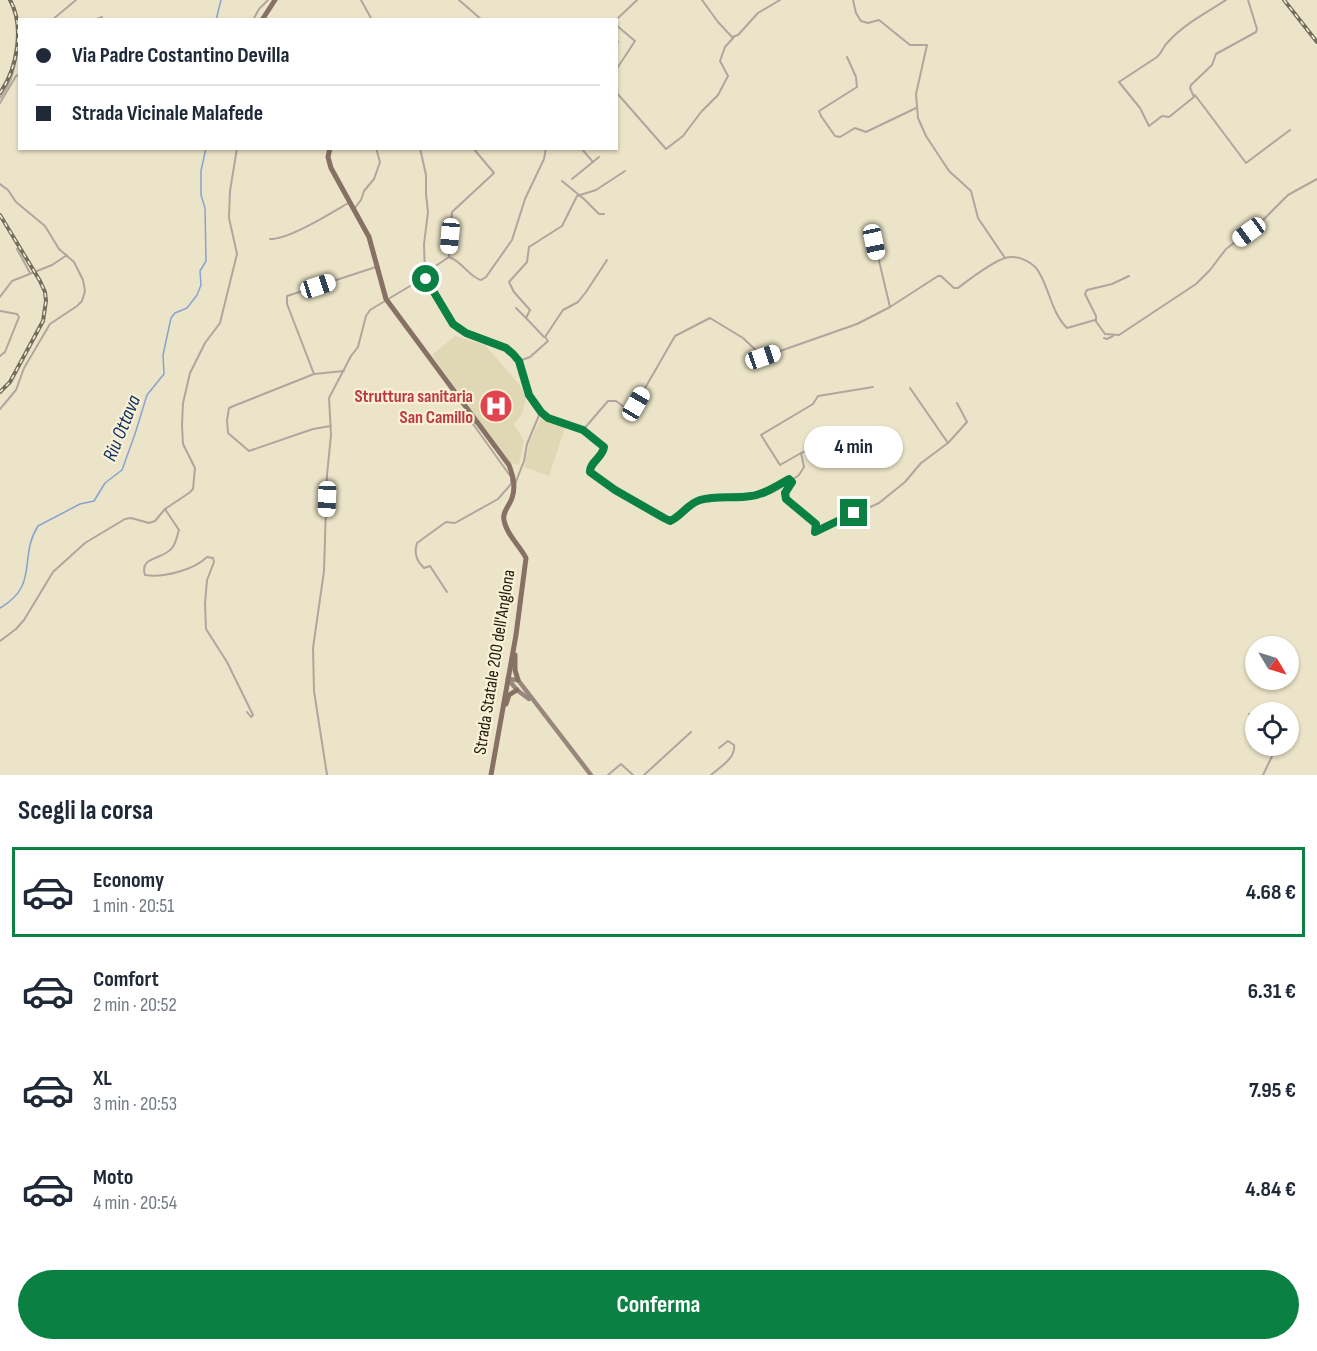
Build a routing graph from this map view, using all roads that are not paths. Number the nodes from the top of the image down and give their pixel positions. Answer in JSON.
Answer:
{"nodes":[{"id":1,"x":76,"y":0,"type":"edge"},
{"id":2,"x":268,"y":0,"type":"edge"},
{"id":3,"x":275,"y":0,"type":"edge"},
{"id":4,"x":361,"y":0,"type":"edge"},
{"id":5,"x":459,"y":0,"type":"edge"},
{"id":6,"x":637,"y":0,"type":"edge"},
{"id":7,"x":702,"y":0,"type":"edge"},
{"id":8,"x":780,"y":0,"type":"edge"},
{"id":9,"x":853,"y":0,"type":"edge"},
{"id":10,"x":1226,"y":0,"type":"edge"},
{"id":11,"x":1248,"y":0,"type":"edge"},
{"id":12,"x":54,"y":18,"type":"edge"},
{"id":13,"x":254,"y":18,"type":"edge"},
{"id":14,"x":263,"y":18,"type":"edge"},
{"id":15,"x":371,"y":18,"type":"edge"},
{"id":16,"x":480,"y":18,"type":"edge"},
{"id":17,"x":618,"y":18,"type":"edge"},
{"id":18,"x":618,"y":27,"type":"edge"},
{"id":19,"x":734,"y":37,"type":"junction"},
{"id":20,"x":18,"y":43,"type":"edge"},
{"id":21,"x":847,"y":57,"type":"dead end"},
{"id":22,"x":618,"y":67,"type":"edge"},
{"id":23,"x":18,"y":75,"type":"edge"},
{"id":24,"x":618,"y":94,"type":"edge"},
{"id":25,"x":1195,"y":95,"type":"junction"},
{"id":26,"x":0,"y":98,"type":"edge"},
{"id":27,"x":0,"y":103,"type":"edge"},
{"id":28,"x":916,"y":108,"type":"junction"},
{"id":29,"x":1290,"y":130,"type":"dead end"},
{"id":30,"x":237,"y":150,"type":"edge"},
{"id":31,"x":330,"y":150,"type":"edge"},
{"id":32,"x":377,"y":150,"type":"edge"},
{"id":33,"x":420,"y":150,"type":"edge"},
{"id":34,"x":475,"y":150,"type":"edge"},
{"id":35,"x":546,"y":150,"type":"edge"},
{"id":36,"x":583,"y":150,"type":"edge"},
{"id":37,"x":599,"y":157,"type":"dead end"},
{"id":38,"x":593,"y":162,"type":"junction"},
{"id":39,"x":625,"y":171,"type":"dead end"},
{"id":40,"x":572,"y":179,"type":"dead end"},
{"id":41,"x":1317,"y":179,"type":"edge"},
{"id":42,"x":562,"y":181,"type":"dead end"},
{"id":43,"x":0,"y":184,"type":"edge"},
{"id":44,"x":580,"y":195,"type":"junction"},
{"id":45,"x":350,"y":202,"type":"junction"},
{"id":46,"x":354,"y":209,"type":"junction"},
{"id":47,"x":604,"y":214,"type":"dead end"},
{"id":48,"x":871,"y":227,"type":"dead end"},
{"id":49,"x":270,"y":239,"type":"dead end"},
{"id":50,"x":17,"y":249,"type":"dead end"},
{"id":51,"x":67,"y":255,"type":"junction"},
{"id":52,"x":448,"y":256,"type":"junction"},
{"id":53,"x":1005,"y":258,"type":"junction"},
{"id":54,"x":607,"y":260,"type":"dead end"},
{"id":55,"x":376,"y":267,"type":"junction"},
{"id":56,"x":30,"y":273,"type":"junction"},
{"id":57,"x":1129,"y":276,"type":"dead end"},
{"id":58,"x":425,"y":277,"type":"junction"},
{"id":59,"x":384,"y":291,"type":"junction"},
{"id":60,"x":0,"y":297,"type":"edge"},
{"id":61,"x":386,"y":299,"type":"junction"},
{"id":62,"x":379,"y":304,"type":"junction"},
{"id":63,"x":390,"y":305,"type":"junction"},
{"id":64,"x":516,"y":308,"type":"dead end"},
{"id":65,"x":890,"y":308,"type":"junction"},
{"id":66,"x":0,"y":311,"type":"edge"},
{"id":67,"x":526,"y":318,"type":"junction"},
{"id":68,"x":1096,"y":321,"type":"junction"},
{"id":69,"x":1113,"y":336,"type":"junction"},
{"id":70,"x":544,"y":337,"type":"junction"},
{"id":71,"x":1104,"y":338,"type":"dead end"},
{"id":72,"x":0,"y":356,"type":"edge"},
{"id":73,"x":519,"y":361,"type":"junction"},
{"id":74,"x":344,"y":371,"type":"junction"},
{"id":75,"x":314,"y":375,"type":"junction"},
{"id":76,"x":873,"y":387,"type":"dead end"},
{"id":77,"x":910,"y":388,"type":"dead end"},
{"id":78,"x":957,"y":403,"type":"dead end"},
{"id":79,"x":0,"y":409,"type":"edge"},
{"id":80,"x":541,"y":412,"type":"junction"},
{"id":81,"x":476,"y":421,"type":"junction"},
{"id":82,"x":331,"y":426,"type":"junction"},
{"id":83,"x":583,"y":430,"type":"junction"},
{"id":84,"x":852,"y":443,"type":"dead end"},
{"id":85,"x":948,"y":443,"type":"junction"},
{"id":86,"x":801,"y":453,"type":"junction"},
{"id":87,"x":792,"y":480,"type":"junction"},
{"id":88,"x":514,"y":486,"type":"junction"},
{"id":89,"x":165,"y":509,"type":"junction"},
{"id":90,"x":447,"y":592,"type":"dead end"},
{"id":91,"x":516,"y":635,"type":"junction"},
{"id":92,"x":0,"y":641,"type":"edge"},
{"id":93,"x":507,"y":679,"type":"junction"},
{"id":94,"x":518,"y":680,"type":"junction"},
{"id":95,"x":517,"y":690,"type":"junction"},
{"id":96,"x":532,"y":700,"type":"junction"},
{"id":97,"x":246,"y":712,"type":"dead end"},
{"id":98,"x":501,"y":720,"type":"junction"},
{"id":99,"x":691,"y":732,"type":"dead end"},
{"id":100,"x":719,"y":748,"type":"dead end"},
{"id":101,"x":1272,"y":756,"type":"edge"},
{"id":102,"x":327,"y":775,"type":"edge"},
{"id":103,"x":491,"y":775,"type":"edge"},
{"id":104,"x":591,"y":775,"type":"edge"},
{"id":105,"x":608,"y":775,"type":"edge"},
{"id":106,"x":633,"y":775,"type":"edge"},
{"id":107,"x":644,"y":775,"type":"edge"},
{"id":108,"x":711,"y":775,"type":"edge"},
{"id":109,"x":1263,"y":775,"type":"edge"}],
"edges":[{"from":1,"to":12,"type":"street"},
{"from":2,"to":13,"type":"street"},
{"from":3,"to":14,"type":"main road"},
{"from":4,"to":15,"type":"street"},
{"from":5,"to":16,"type":"street"},
{"from":6,"to":17,"type":"street"},
{"from":7,"to":19,"type":"street"},
{"from":8,"to":19,"type":"street"},
{"from":9,"to":28,"type":"street"},
{"from":10,"to":25,"type":"street"},
{"from":11,"to":25,"type":"street"},
{"from":18,"to":22,"type":"street"},
{"from":19,"to":24,"type":"street"},
{"from":20,"to":26,"type":"street"},
{"from":21,"to":28,"type":"street"},
{"from":23,"to":27,"type":"street"},
{"from":25,"to":29,"type":"street"},
{"from":28,"to":53,"type":"street"},
{"from":30,"to":89,"type":"street"},
{"from":31,"to":45,"type":"main road"},
{"from":32,"to":46,"type":"street"},
{"from":33,"to":58,"type":"street"},
{"from":34,"to":52,"type":"street"},
{"from":35,"to":52,"type":"street"},
{"from":36,"to":38,"type":"street"},
{"from":37,"to":38,"type":"street"},
{"from":38,"to":40,"type":"street"},
{"from":39,"to":44,"type":"street"},
{"from":41,"to":69,"type":"street"},
{"from":42,"to":44,"type":"street"},
{"from":43,"to":51,"type":"street"},
{"from":44,"to":47,"type":"street"},
{"from":44,"to":67,"type":"street"},
{"from":45,"to":46,"type":"main road"},
{"from":45,"to":49,"type":"street"},
{"from":46,"to":55,"type":"main road"},
{"from":48,"to":65,"type":"street"},
{"from":50,"to":56,"type":"street"},
{"from":51,"to":56,"type":"street"},
{"from":51,"to":79,"type":"street"},
{"from":52,"to":58,"type":"street"},
{"from":53,"to":65,"type":"street"},
{"from":53,"to":68,"type":"street"},
{"from":54,"to":70,"type":"street"},
{"from":55,"to":59,"type":"main road"},
{"from":55,"to":75,"type":"street"},
{"from":56,"to":60,"type":"street"},
{"from":57,"to":68,"type":"street"},
{"from":58,"to":61,"type":"street"},
{"from":58,"to":73,"type":"street"},
{"from":59,"to":61,"type":"main road"},
{"from":59,"to":62,"type":"street"},
{"from":61,"to":62,"type":"street"},
{"from":61,"to":63,"type":"main road"},
{"from":62,"to":63,"type":"street"},
{"from":62,"to":74,"type":"street"},
{"from":63,"to":81,"type":"main road"},
{"from":64,"to":67,"type":"street"},
{"from":65,"to":83,"type":"street"},
{"from":66,"to":72,"type":"street"},
{"from":67,"to":70,"type":"street"},
{"from":68,"to":69,"type":"street"},
{"from":69,"to":71,"type":"street"},
{"from":70,"to":73,"type":"street"},
{"from":73,"to":80,"type":"street"},
{"from":74,"to":75,"type":"street"},
{"from":74,"to":82,"type":"street"},
{"from":75,"to":82,"type":"street"},
{"from":76,"to":86,"type":"street"},
{"from":77,"to":85,"type":"street"},
{"from":78,"to":85,"type":"street"},
{"from":80,"to":83,"type":"street"},
{"from":80,"to":88,"type":"street"},
{"from":81,"to":88,"type":"main road"},
{"from":81,"to":90,"type":"street"},
{"from":82,"to":102,"type":"street"},
{"from":83,"to":87,"type":"street"},
{"from":84,"to":86,"type":"street"},
{"from":85,"to":87,"type":"street"},
{"from":86,"to":87,"type":"street"},
{"from":88,"to":91,"type":"main road","name":"Strada Statale 200 dell'Anglona"},
{"from":89,"to":92,"type":"street"},
{"from":89,"to":97,"type":"street"},
{"from":91,"to":93,"type":"main road","name":"Strada Statale 200 dell'Anglona"},
{"from":91,"to":94,"type":"main road"},
{"from":93,"to":94,"type":"street"},
{"from":93,"to":95,"type":"street"},
{"from":93,"to":98,"type":"main road","name":"Strada Statale 200 dell'Anglona"},
{"from":94,"to":96,"type":"street"},
{"from":95,"to":96,"type":"street"},
{"from":95,"to":98,"type":"main road"},
{"from":96,"to":104,"type":"street"},
{"from":98,"to":103,"type":"main road","name":"Strada Statale 200 dell'Anglona"},
{"from":99,"to":107,"type":"street"},
{"from":100,"to":108,"type":"street"},
{"from":101,"to":109,"type":"street"},
{"from":105,"to":106,"type":"street"}]}
